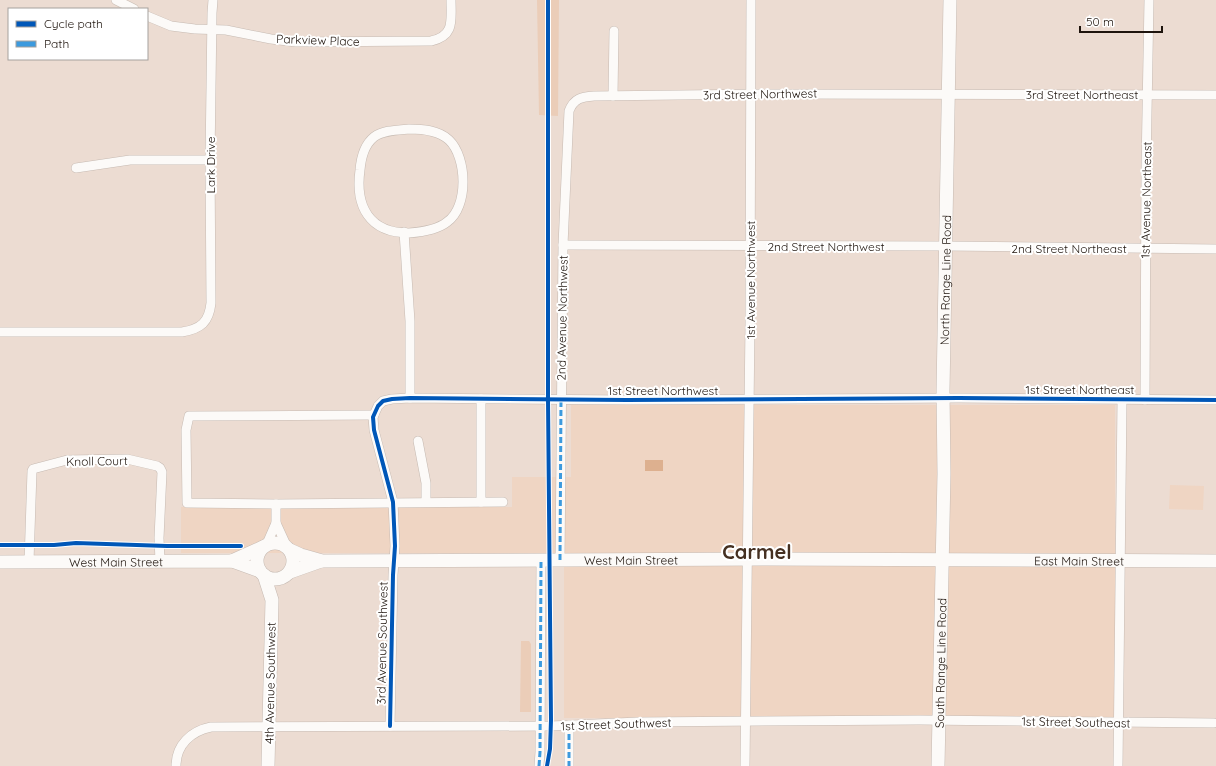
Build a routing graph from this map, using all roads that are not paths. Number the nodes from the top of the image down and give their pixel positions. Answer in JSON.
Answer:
{"nodes":[{"id":1,"x":116,"y":0,"type":"edge"},
{"id":2,"x":213,"y":0,"type":"edge"},
{"id":3,"x":451,"y":0,"type":"edge"},
{"id":4,"x":751,"y":0,"type":"edge"},
{"id":5,"x":950,"y":0,"type":"edge"},
{"id":6,"x":1149,"y":0,"type":"edge"},
{"id":7,"x":132,"y":8,"type":"edge"},
{"id":8,"x":148,"y":16,"type":"edge"},
{"id":9,"x":212,"y":30,"type":"junction"},
{"id":10,"x":614,"y":31,"type":"dead end"},
{"id":11,"x":752,"y":94,"type":"junction"},
{"id":12,"x":948,"y":94,"type":"junction"},
{"id":13,"x":1148,"y":94,"type":"junction"},
{"id":14,"x":1216,"y":95,"type":"edge"},
{"id":15,"x":613,"y":96,"type":"junction"},
{"id":16,"x":574,"y":102,"type":"joint"},
{"id":17,"x":210,"y":160,"type":"junction"},
{"id":18,"x":76,"y":168,"type":"dead end"},
{"id":19,"x":404,"y":232,"type":"junction"},
{"id":20,"x":563,"y":246,"type":"junction"},
{"id":21,"x":750,"y":246,"type":"junction"},
{"id":22,"x":945,"y":246,"type":"junction"},
{"id":23,"x":1146,"y":248,"type":"junction"},
{"id":24,"x":1216,"y":248,"type":"edge"},
{"id":25,"x":0,"y":332,"type":"edge"},
{"id":26,"x":410,"y":398,"type":"junction"},
{"id":27,"x":481,"y":399,"type":"junction"},
{"id":28,"x":749,"y":399,"type":"junction"},
{"id":29,"x":943,"y":399,"type":"junction"},
{"id":30,"x":561,"y":400,"type":"junction"},
{"id":31,"x":1122,"y":400,"type":"junction"},
{"id":32,"x":1145,"y":400,"type":"junction"},
{"id":33,"x":1216,"y":400,"type":"edge"},
{"id":34,"x":374,"y":415,"type":"junction"},
{"id":35,"x":418,"y":441,"type":"dead end"},
{"id":36,"x":393,"y":502,"type":"junction"},
{"id":37,"x":426,"y":502,"type":"junction"},
{"id":38,"x":481,"y":502,"type":"junction"},
{"id":39,"x":503,"y":502,"type":"dead end"},
{"id":40,"x":276,"y":504,"type":"junction"},
{"id":41,"x":276,"y":523,"type":"junction"},
{"id":42,"x":265,"y":546,"type":"junction"},
{"id":43,"x":289,"y":549,"type":"junction"},
{"id":44,"x":748,"y":559,"type":"junction"},
{"id":45,"x":560,"y":560,"type":"junction"},
{"id":46,"x":942,"y":560,"type":"junction"},
{"id":47,"x":160,"y":561,"type":"junction"},
{"id":48,"x":232,"y":561,"type":"junction"},
{"id":49,"x":321,"y":561,"type":"junction"},
{"id":50,"x":394,"y":561,"type":"junction"},
{"id":51,"x":541,"y":561,"type":"junction"},
{"id":52,"x":1120,"y":561,"type":"junction"},
{"id":53,"x":1216,"y":561,"type":"edge"},
{"id":54,"x":0,"y":562,"type":"edge"},
{"id":55,"x":29,"y":562,"type":"junction"},
{"id":56,"x":262,"y":573,"type":"junction"},
{"id":57,"x":288,"y":574,"type":"junction"},
{"id":58,"x":272,"y":600,"type":"junction"},
{"id":59,"x":939,"y":720,"type":"junction"},
{"id":60,"x":745,"y":721,"type":"junction"},
{"id":61,"x":1118,"y":723,"type":"junction"},
{"id":62,"x":1214,"y":723,"type":"dead end"},
{"id":63,"x":569,"y":725,"type":"junction"},
{"id":64,"x":268,"y":726,"type":"junction"},
{"id":65,"x":390,"y":726,"type":"junction"},
{"id":66,"x":540,"y":726,"type":"junction"},
{"id":67,"x":176,"y":766,"type":"edge"},
{"id":68,"x":268,"y":766,"type":"edge"},
{"id":69,"x":539,"y":766,"type":"edge"},
{"id":70,"x":569,"y":766,"type":"edge"},
{"id":71,"x":745,"y":766,"type":"edge"},
{"id":72,"x":938,"y":766,"type":"edge"},
{"id":73,"x":1118,"y":766,"type":"edge"}],
"edges":[{"from":1,"to":7,"type":"street"},
{"from":2,"to":9,"type":"street","name":"Lark Drive"},
{"from":3,"to":9,"type":"street","name":"Parkview Place"},
{"from":4,"to":11,"type":"street","name":"1st Avenue Northwest"},
{"from":5,"to":12,"type":"main road","name":"North Range Line Road"},
{"from":6,"to":13,"type":"street","name":"1st Avenue Northeast"},
{"from":8,"to":9,"type":"street","name":"Parkview Place"},
{"from":9,"to":17,"type":"street","name":"Lark Drive"},
{"from":10,"to":15,"type":"street"},
{"from":11,"to":12,"type":"street","name":"3rd Street Northwest"},
{"from":11,"to":15,"type":"street","name":"3rd Street Northwest"},
{"from":11,"to":21,"type":"street","name":"1st Avenue Northwest"},
{"from":12,"to":13,"type":"street","name":"3rd Street Northeast"},
{"from":12,"to":22,"type":"main road","name":"North Range Line Road"},
{"from":13,"to":14,"type":"street","name":"3rd Street Northeast"},
{"from":13,"to":23,"type":"street","name":"1st Avenue Northeast"},
{"from":15,"to":16,"type":"street","name":"3rd Street Northwest"},
{"from":16,"to":20,"type":"street","name":"2nd Avenue Northwest"},
{"from":17,"to":18,"type":"street"},
{"from":17,"to":25,"type":"street","name":"Lark Drive"},
{"from":19,"to":19,"type":"street"},
{"from":19,"to":26,"type":"street"},
{"from":20,"to":21,"type":"street","name":"2nd Street Northwest"},
{"from":20,"to":30,"type":"street","name":"2nd Avenue Northwest"},
{"from":21,"to":22,"type":"street","name":"2nd Street Northwest"},
{"from":21,"to":28,"type":"street","name":"1st Avenue Northwest"},
{"from":22,"to":23,"type":"street","name":"2nd Street Northeast"},
{"from":22,"to":29,"type":"main road","name":"North Range Line Road"},
{"from":23,"to":24,"type":"street","name":"2nd Street Northeast"},
{"from":23,"to":32,"type":"street","name":"1st Avenue Northeast"},
{"from":26,"to":27,"type":"street","name":"1st Street Northwest"},
{"from":26,"to":34,"type":"street","name":"1st Street Northwest"},
{"from":27,"to":30,"type":"street","name":"1st Street Northwest"},
{"from":27,"to":38,"type":"street"},
{"from":28,"to":29,"type":"street","name":"1st Street Northwest"},
{"from":28,"to":30,"type":"street","name":"1st Street Northwest"},
{"from":28,"to":44,"type":"street","name":"1st Avenue Northwest"},
{"from":29,"to":31,"type":"street","name":"1st Street Northeast"},
{"from":29,"to":46,"type":"main road","name":"North Range Line Road"},
{"from":30,"to":45,"type":"street","name":"2nd Avenue Northwest"},
{"from":31,"to":32,"type":"street","name":"1st Street Northeast"},
{"from":31,"to":52,"type":"street"},
{"from":32,"to":33,"type":"street","name":"1st Street Northeast"},
{"from":34,"to":36,"type":"street","name":"3rd Avenue Southwest"},
{"from":34,"to":40,"type":"street"},
{"from":35,"to":37,"type":"street"},
{"from":36,"to":37,"type":"street"},
{"from":36,"to":40,"type":"street"},
{"from":36,"to":50,"type":"street","name":"3rd Avenue Southwest"},
{"from":37,"to":38,"type":"street"},
{"from":38,"to":39,"type":"street"},
{"from":40,"to":41,"type":"street"},
{"from":41,"to":42,"type":"street"},
{"from":41,"to":43,"type":"street"},
{"from":42,"to":43,"type":"main road"},
{"from":42,"to":48,"type":"main road","name":"West Main Street"},
{"from":42,"to":56,"type":"main road"},
{"from":43,"to":49,"type":"main road","name":"West Main Street"},
{"from":43,"to":57,"type":"main road"},
{"from":44,"to":45,"type":"main road","name":"West Main Street"},
{"from":44,"to":46,"type":"main road","name":"West Main Street"},
{"from":44,"to":60,"type":"street","name":"1st Avenue Northwest"},
{"from":45,"to":51,"type":"main road","name":"West Main Street"},
{"from":46,"to":52,"type":"main road","name":"East Main Street"},
{"from":46,"to":59,"type":"main road","name":"South Range Line Road"},
{"from":47,"to":48,"type":"main road","name":"West Main Street"},
{"from":47,"to":55,"type":"main road","name":"West Main Street"},
{"from":47,"to":55,"type":"street","name":"Knoll Court"},
{"from":48,"to":56,"type":"main road","name":"West Main Street"},
{"from":49,"to":50,"type":"main road","name":"West Main Street"},
{"from":49,"to":57,"type":"main road","name":"West Main Street"},
{"from":50,"to":51,"type":"main road","name":"West Main Street"},
{"from":50,"to":65,"type":"street","name":"3rd Avenue Southwest"},
{"from":51,"to":66,"type":"street"},
{"from":52,"to":53,"type":"main road","name":"East Main Street"},
{"from":52,"to":61,"type":"street"},
{"from":54,"to":55,"type":"main road","name":"West Main Street"},
{"from":56,"to":57,"type":"main road"},
{"from":56,"to":58,"type":"main road","name":"4th Avenue Southwest"},
{"from":57,"to":58,"type":"main road"},
{"from":58,"to":64,"type":"main road","name":"4th Avenue Southwest"},
{"from":59,"to":60,"type":"street","name":"1st Street Southwest"},
{"from":59,"to":61,"type":"street","name":"1st Street Southeast"},
{"from":59,"to":72,"type":"main road","name":"South Range Line Road"},
{"from":60,"to":63,"type":"street","name":"1st Street Southwest"},
{"from":60,"to":71,"type":"street","name":"1st Avenue Northwest"},
{"from":61,"to":62,"type":"street","name":"1st Street Southeast"},
{"from":61,"to":73,"type":"street"},
{"from":63,"to":66,"type":"street","name":"1st Street Southwest"},
{"from":63,"to":70,"type":"street"},
{"from":64,"to":65,"type":"street","name":"1st Street Southwest"},
{"from":64,"to":67,"type":"street","name":"1st Street Southwest"},
{"from":64,"to":68,"type":"main road","name":"4th Avenue Southwest"},
{"from":65,"to":66,"type":"street","name":"1st Street Southwest"},
{"from":66,"to":69,"type":"street"}]}
